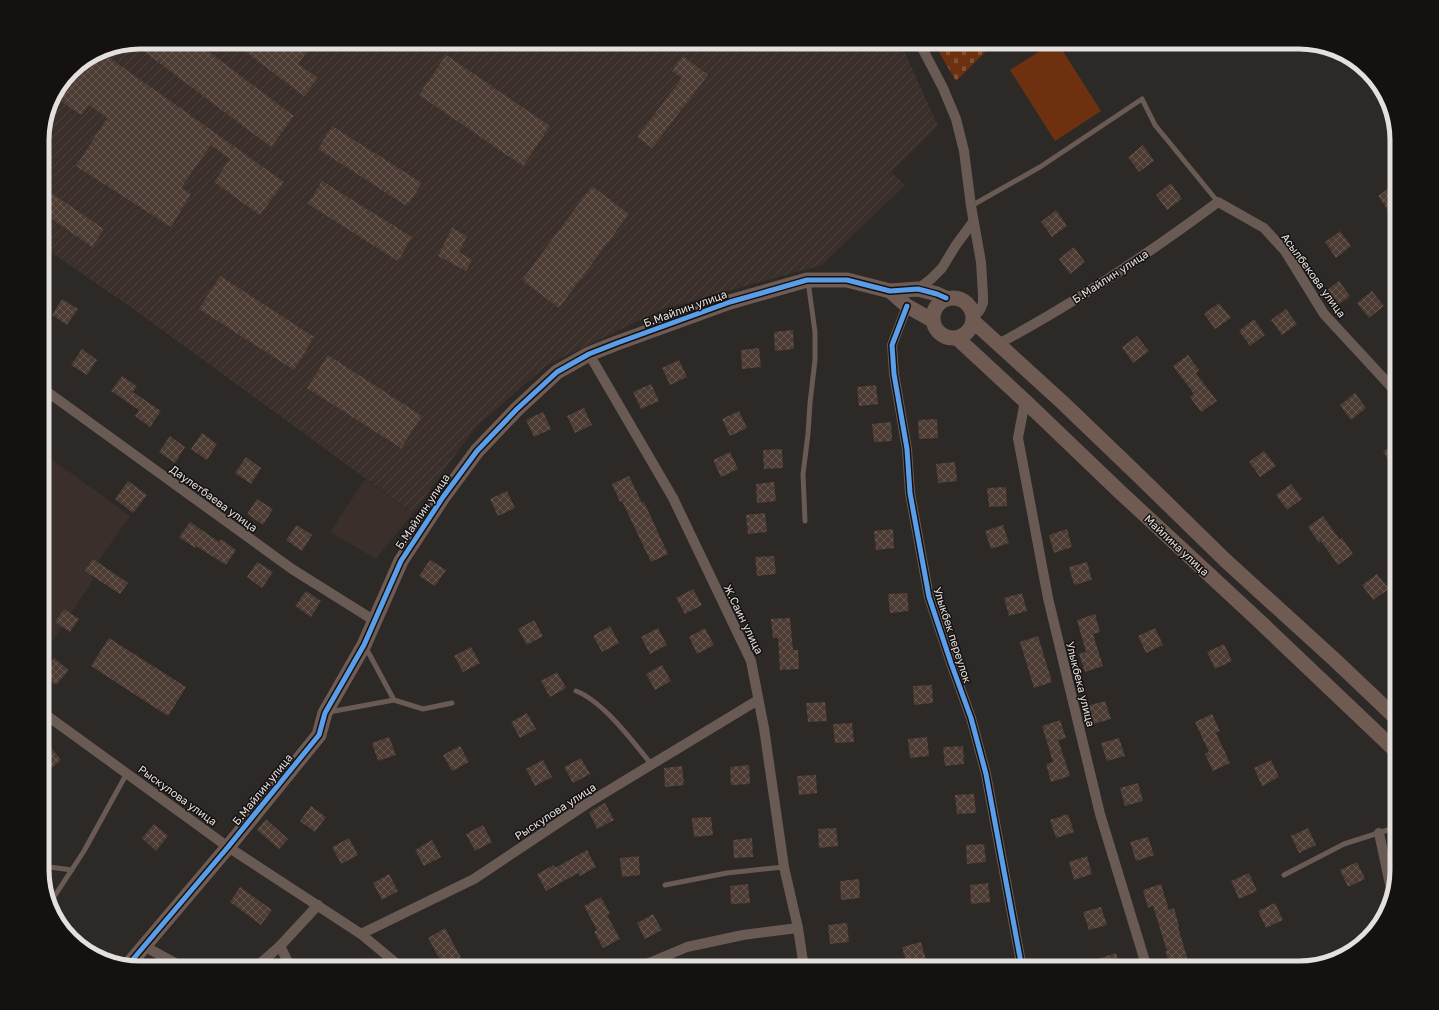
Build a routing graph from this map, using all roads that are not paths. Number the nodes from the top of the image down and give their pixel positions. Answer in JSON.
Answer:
{"nodes":[{"id":1,"x":922,"y":49,"type":"edge"},
{"id":2,"x":1218,"y":202,"type":"junction"},
{"id":3,"x":971,"y":206,"type":"junction"},
{"id":4,"x":973,"y":222,"type":"junction"},
{"id":5,"x":807,"y":280,"type":"junction"},
{"id":6,"x":918,"y":289,"type":"junction"},
{"id":7,"x":890,"y":291,"type":"junction"},
{"id":8,"x":946,"y":298,"type":"junction"},
{"id":9,"x":908,"y":306,"type":"junction"},
{"id":10,"x":932,"y":320,"type":"junction"},
{"id":11,"x":973,"y":320,"type":"junction"},
{"id":12,"x":957,"y":338,"type":"junction"},
{"id":13,"x":998,"y":344,"type":"junction"},
{"id":14,"x":589,"y":354,"type":"junction"},
{"id":15,"x":1390,"y":385,"type":"edge"},
{"id":16,"x":49,"y":393,"type":"edge"},
{"id":17,"x":53,"y":396,"type":"junction"},
{"id":18,"x":49,"y":401,"type":"edge"},
{"id":19,"x":1025,"y":401,"type":"junction"},
{"id":20,"x":805,"y":521,"type":"dead end"},
{"id":21,"x":375,"y":621,"type":"junction"},
{"id":22,"x":364,"y":645,"type":"junction"},
{"id":23,"x":576,"y":691,"type":"dead end"},
{"id":24,"x":394,"y":700,"type":"junction"},
{"id":25,"x":758,"y":700,"type":"junction"},
{"id":26,"x":452,"y":703,"type":"dead end"},
{"id":27,"x":1390,"y":712,"type":"edge"},
{"id":28,"x":325,"y":713,"type":"junction"},
{"id":29,"x":49,"y":717,"type":"edge"},
{"id":30,"x":1390,"y":745,"type":"edge"},
{"id":31,"x":652,"y":765,"type":"junction"},
{"id":32,"x":127,"y":773,"type":"junction"},
{"id":33,"x":1390,"y":829,"type":"edge"},
{"id":34,"x":1379,"y":833,"type":"junction"},
{"id":35,"x":228,"y":847,"type":"junction"},
{"id":36,"x":49,"y":867,"type":"edge"},
{"id":37,"x":784,"y":867,"type":"junction"},
{"id":38,"x":72,"y":870,"type":"junction"},
{"id":39,"x":1284,"y":875,"type":"dead end"},
{"id":40,"x":1389,"y":880,"type":"edge"},
{"id":41,"x":665,"y":885,"type":"dead end"},
{"id":42,"x":54,"y":898,"type":"edge"},
{"id":43,"x":318,"y":905,"type":"junction"},
{"id":44,"x":798,"y":928,"type":"junction"},
{"id":45,"x":361,"y":934,"type":"junction"},
{"id":46,"x":144,"y":946,"type":"junction"},
{"id":47,"x":280,"y":946,"type":"junction"},
{"id":48,"x":131,"y":960,"type":"edge"},
{"id":49,"x":171,"y":961,"type":"edge"},
{"id":50,"x":263,"y":961,"type":"edge"},
{"id":51,"x":288,"y":961,"type":"edge"},
{"id":52,"x":394,"y":961,"type":"edge"},
{"id":53,"x":654,"y":961,"type":"edge"},
{"id":54,"x":803,"y":961,"type":"edge"},
{"id":55,"x":1021,"y":961,"type":"edge"},
{"id":56,"x":1145,"y":961,"type":"edge"}],
"edges":[{"from":1,"to":3,"type":"street"},
{"from":2,"to":3,"type":"lane"},
{"from":2,"to":13,"type":"street","name":"Б.Майлин улица"},
{"from":2,"to":15,"type":"street","name":"Асылбекова улица"},
{"from":3,"to":4,"type":"street"},
{"from":4,"to":6,"type":"street"},
{"from":4,"to":11,"type":"street"},
{"from":5,"to":7,"type":"street","name":"Б.Майлин улица"},
{"from":5,"to":14,"type":"street","name":"Б.Майлин улица"},
{"from":5,"to":20,"type":"lane"},
{"from":6,"to":7,"type":"street","name":"Б.Майлин улица"},
{"from":6,"to":8,"type":"street","name":"Б.Майлин улица"},
{"from":7,"to":9,"type":"street","name":"Б.Майлин улица"},
{"from":8,"to":10,"type":"street"},
{"from":8,"to":11,"type":"street","name":"Майлина улица"},
{"from":9,"to":10,"type":"street","name":"Б.Майлин улица"},
{"from":9,"to":55,"type":"street","name":"Улыкбек переулок"},
{"from":10,"to":12,"type":"street","name":"Майлина улица"},
{"from":11,"to":12,"type":"street"},
{"from":11,"to":13,"type":"street","name":"Майлина улица"},
{"from":12,"to":19,"type":"street","name":"Майлина улица"},
{"from":13,"to":27,"type":"street","name":"Майлина улица"},
{"from":14,"to":21,"type":"street","name":"Б.Майлин улица"},
{"from":14,"to":25,"type":"street","name":"Ж.Саин улица"},
{"from":16,"to":17,"type":"street","name":"Даулетбаева улица"},
{"from":17,"to":18,"type":"lane"},
{"from":17,"to":21,"type":"street","name":"Даулетбаева улица"},
{"from":19,"to":30,"type":"street","name":"Майлина улица"},
{"from":19,"to":56,"type":"street","name":"Улыкбека улица"},
{"from":21,"to":22,"type":"street","name":"Б.Майлин улица"},
{"from":22,"to":24,"type":"lane"},
{"from":22,"to":28,"type":"street","name":"Б.Майлин улица"},
{"from":23,"to":31,"type":"lane"},
{"from":24,"to":26,"type":"lane"},
{"from":24,"to":28,"type":"lane"},
{"from":25,"to":31,"type":"street","name":"Рыскулова улица"},
{"from":25,"to":37,"type":"street","name":"Ж.Саин улица"},
{"from":28,"to":35,"type":"street","name":"Б.Майлин улица"},
{"from":29,"to":32,"type":"street","name":"Рыскулова улица"},
{"from":31,"to":45,"type":"street","name":"Рыскулова улица"},
{"from":32,"to":35,"type":"street","name":"Рыскулова улица"},
{"from":32,"to":38,"type":"lane"},
{"from":33,"to":34,"type":"lane"},
{"from":34,"to":39,"type":"lane"},
{"from":34,"to":40,"type":"street"},
{"from":35,"to":43,"type":"street","name":"Рыскулова улица"},
{"from":35,"to":46,"type":"street","name":"Б.Майлин улица"},
{"from":36,"to":38,"type":"lane"},
{"from":37,"to":41,"type":"lane"},
{"from":37,"to":44,"type":"street","name":"Ж.Саин улица"},
{"from":38,"to":42,"type":"lane"},
{"from":43,"to":45,"type":"street","name":"Рыскулова улица"},
{"from":43,"to":47,"type":"street"},
{"from":44,"to":53,"type":"street"},
{"from":44,"to":54,"type":"street","name":"Ж.Саин улица"},
{"from":45,"to":52,"type":"street","name":"Рыскулова улица"},
{"from":46,"to":48,"type":"street","name":"Б.Майлин улица"},
{"from":46,"to":49,"type":"street"},
{"from":47,"to":50,"type":"street"},
{"from":47,"to":51,"type":"street"}]}
